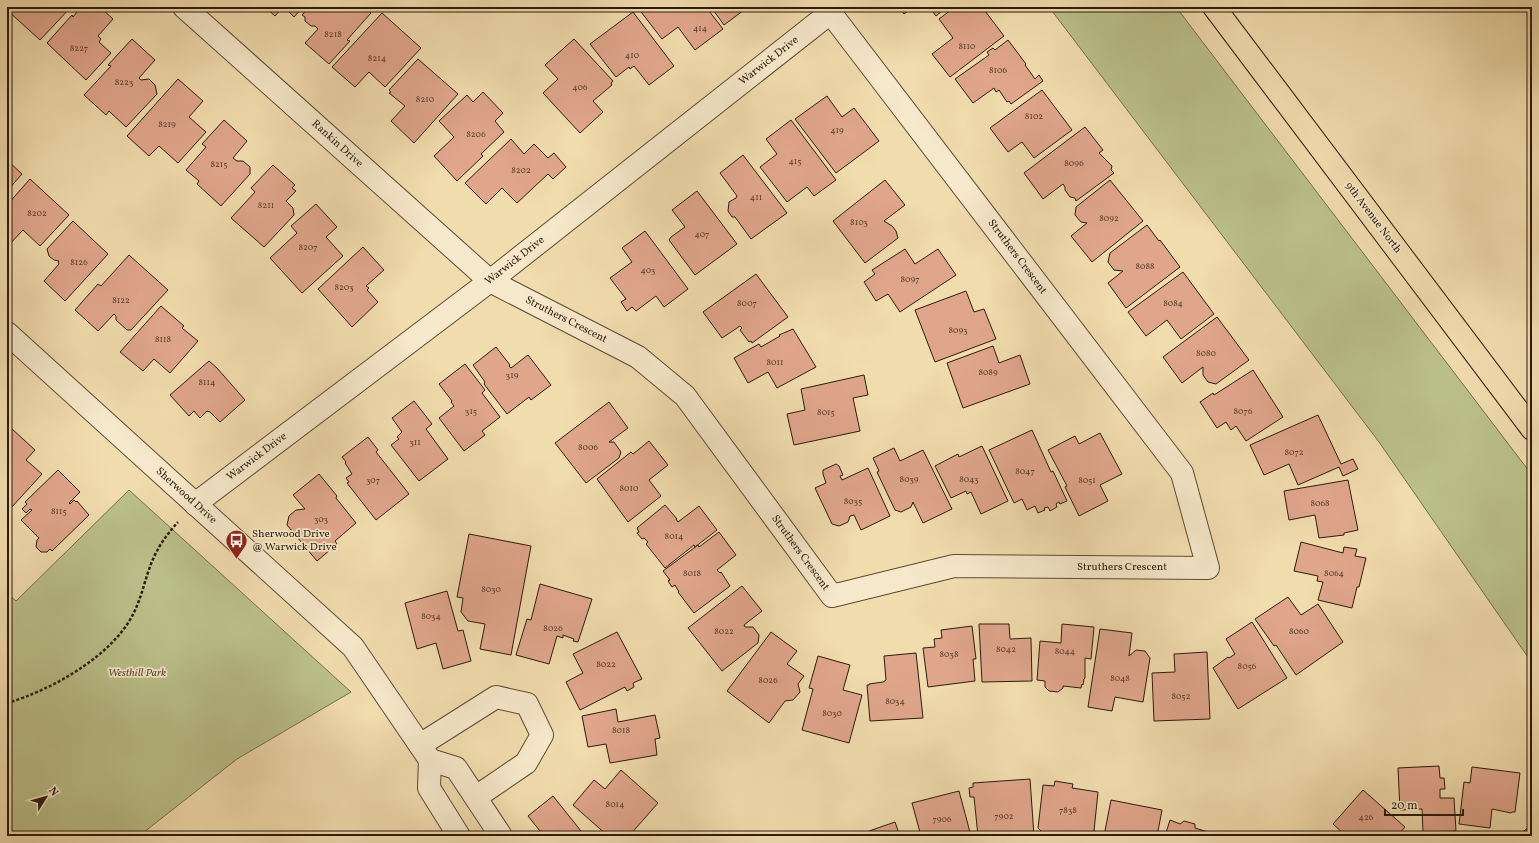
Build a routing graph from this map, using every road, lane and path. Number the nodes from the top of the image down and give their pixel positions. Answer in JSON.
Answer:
{"nodes":[{"id":1,"x":184,"y":7,"type":"edge"},
{"id":2,"x":1214,"y":7,"type":"edge"},
{"id":3,"x":828,"y":10,"type":"edge"},
{"id":4,"x":490,"y":281,"type":"junction"},
{"id":5,"x":7,"y":333,"type":"edge"},
{"id":6,"x":1532,"y":429,"type":"edge"},
{"id":7,"x":195,"y":504,"type":"junction"},
{"id":8,"x":7,"y":703,"type":"edge"},
{"id":9,"x":425,"y":752,"type":"junction"},
{"id":10,"x":476,"y":797,"type":"junction"},
{"id":11,"x":459,"y":836,"type":"edge"},
{"id":12,"x":501,"y":836,"type":"edge"}],
"edges":[{"from":1,"to":4,"type":"street","name":"Rankin Drive"},
{"from":2,"to":6,"type":"main road","name":"9th Avenue North"},
{"from":3,"to":4,"type":"street","name":"Warwick Drive"},
{"from":3,"to":4,"type":"street","name":"Struthers Crescent"},
{"from":4,"to":7,"type":"street","name":"Warwick Drive"},
{"from":5,"to":7,"type":"street","name":"Sherwood Drive"},
{"from":7,"to":8,"type":"path"},
{"from":7,"to":9,"type":"street","name":"Sherwood Drive"},
{"from":9,"to":10,"type":"street"},
{"from":9,"to":10,"type":"street"},
{"from":9,"to":11,"type":"street"},
{"from":10,"to":12,"type":"street"}]}
